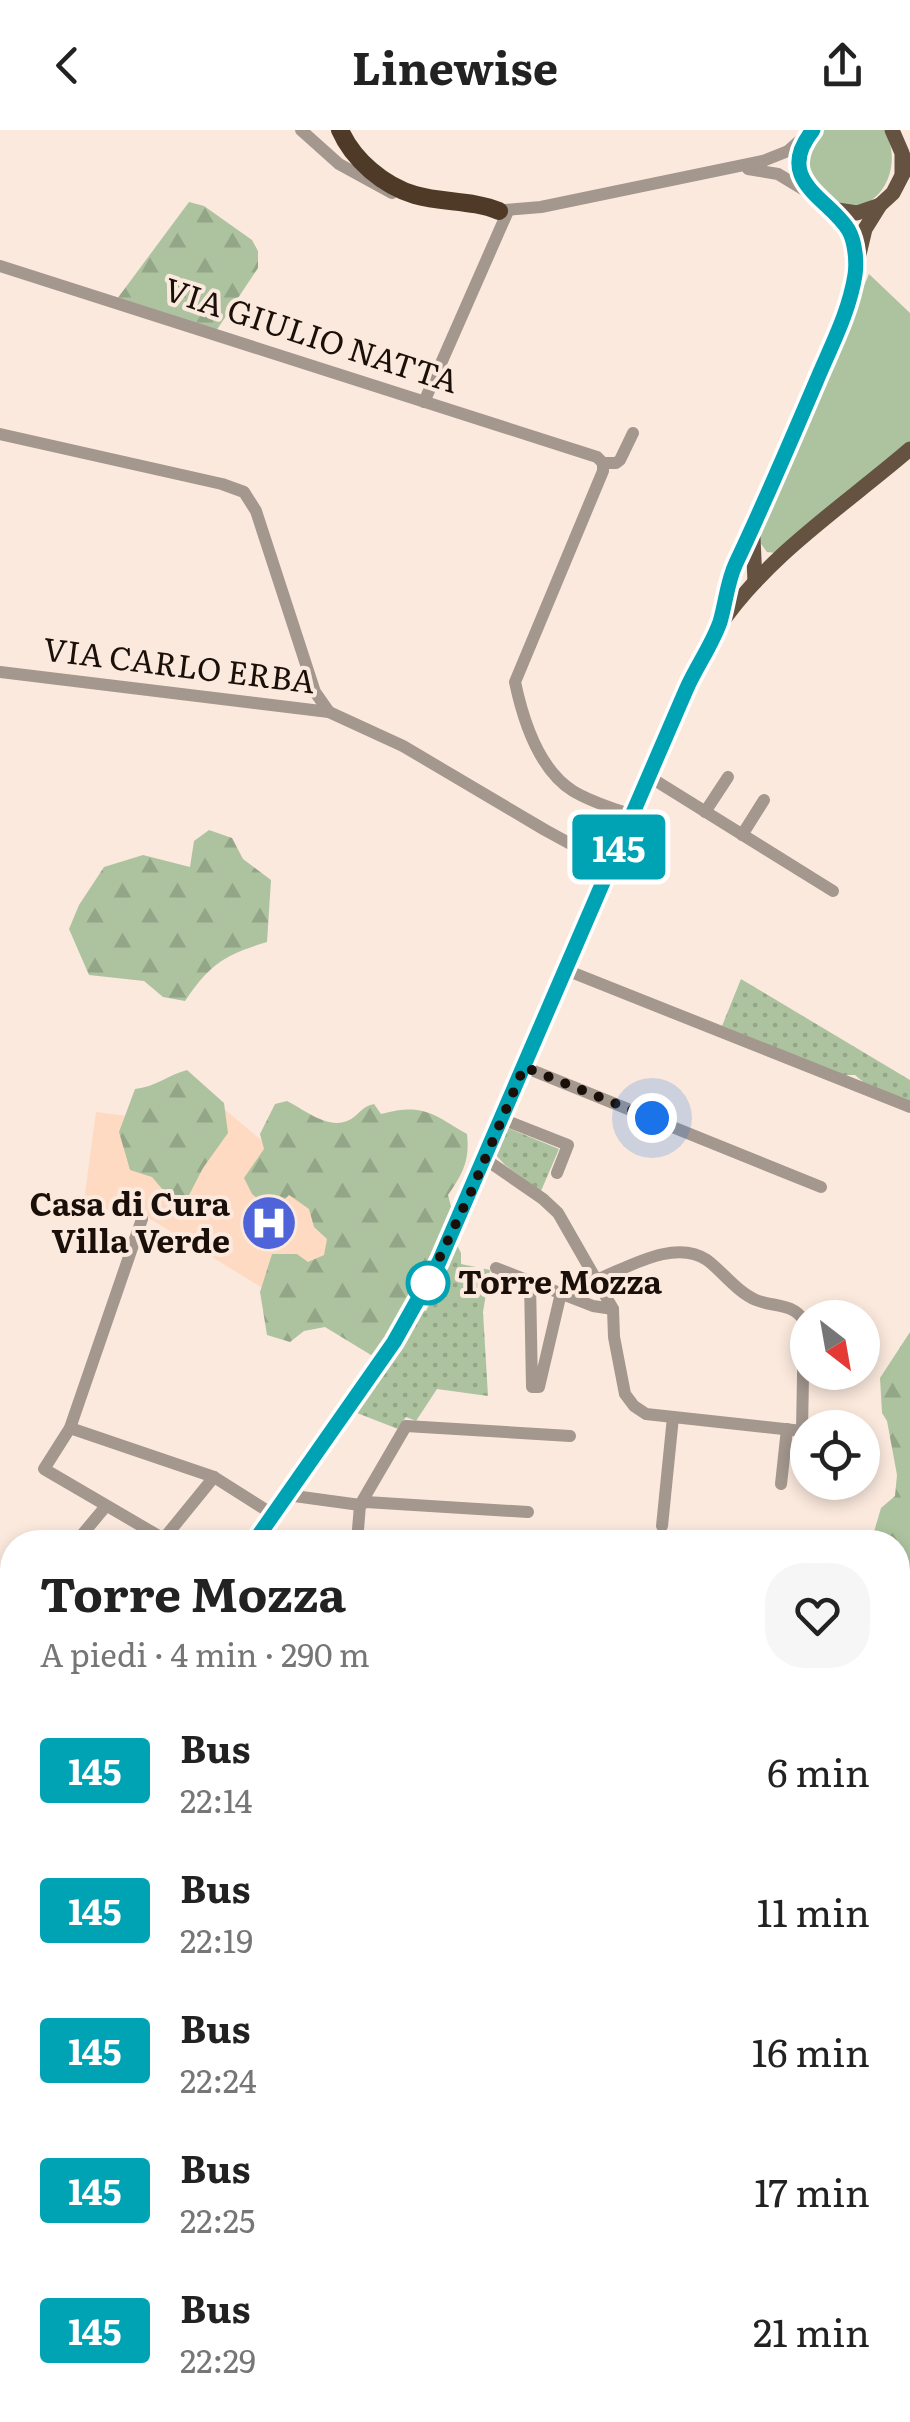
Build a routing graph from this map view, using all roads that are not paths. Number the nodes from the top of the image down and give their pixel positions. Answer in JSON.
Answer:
{"nodes":[{"id":1,"x":301,"y":130,"type":"edge"},
{"id":2,"x":340,"y":130,"type":"edge"},
{"id":3,"x":812,"y":130,"type":"edge"},
{"id":4,"x":892,"y":130,"type":"edge"},
{"id":5,"x":910,"y":160,"type":"edge"},
{"id":6,"x":726,"y":170,"type":"junction"},
{"id":7,"x":901,"y":177,"type":"junction"},
{"id":8,"x":812,"y":195,"type":"junction"},
{"id":9,"x":880,"y":205,"type":"junction"},
{"id":10,"x":827,"y":207,"type":"junction"},
{"id":11,"x":503,"y":211,"type":"junction"},
{"id":12,"x":0,"y":266,"type":"edge"},
{"id":13,"x":856,"y":271,"type":"junction"},
{"id":14,"x":424,"y":402,"type":"junction"},
{"id":15,"x":632,"y":433,"type":"dead end"},
{"id":16,"x":0,"y":434,"type":"edge"},
{"id":17,"x":906,"y":458,"type":"edge"},
{"id":18,"x":603,"y":463,"type":"junction"},
{"id":19,"x":753,"y":532,"type":"junction"},
{"id":20,"x":784,"y":555,"type":"junction"},
{"id":21,"x":737,"y":560,"type":"junction"},
{"id":22,"x":755,"y":582,"type":"junction"},
{"id":23,"x":718,"y":627,"type":"junction"},
{"id":24,"x":0,"y":672,"type":"edge"},
{"id":25,"x":330,"y":712,"type":"junction"},
{"id":26,"x":648,"y":776,"type":"junction"},
{"id":27,"x":728,"y":777,"type":"dead end"},
{"id":28,"x":764,"y":800,"type":"dead end"},
{"id":29,"x":706,"y":812,"type":"junction"},
{"id":30,"x":632,"y":815,"type":"junction"},
{"id":31,"x":742,"y":835,"type":"junction"},
{"id":32,"x":612,"y":866,"type":"junction"},
{"id":33,"x":833,"y":891,"type":"dead end"},
{"id":34,"x":566,"y":970,"type":"junction"},
{"id":35,"x":524,"y":1067,"type":"junction"},
{"id":36,"x":910,"y":1108,"type":"edge"},
{"id":37,"x":502,"y":1119,"type":"junction"},
{"id":38,"x":485,"y":1159,"type":"junction"},
{"id":39,"x":556,"y":1173,"type":"dead end"},
{"id":40,"x":821,"y":1187,"type":"dead end"},
{"id":41,"x":142,"y":1220,"type":"dead end"},
{"id":42,"x":496,"y":1268,"type":"dead end"},
{"id":43,"x":596,"y":1280,"type":"junction"},
{"id":44,"x":530,"y":1282,"type":"junction"},
{"id":45,"x":561,"y":1293,"type":"junction"},
{"id":46,"x":612,"y":1309,"type":"junction"},
{"id":47,"x":673,"y":1417,"type":"junction"},
{"id":48,"x":70,"y":1428,"type":"junction"},
{"id":49,"x":787,"y":1429,"type":"junction"},
{"id":50,"x":570,"y":1436,"type":"dead end"},
{"id":51,"x":214,"y":1477,"type":"junction"},
{"id":52,"x":781,"y":1484,"type":"dead end"},
{"id":53,"x":287,"y":1496,"type":"junction"},
{"id":54,"x":360,"y":1505,"type":"junction"},
{"id":55,"x":106,"y":1506,"type":"junction"},
{"id":56,"x":528,"y":1512,"type":"dead end"},
{"id":57,"x":274,"y":1515,"type":"junction"},
{"id":58,"x":662,"y":1526,"type":"dead end"},
{"id":59,"x":86,"y":1530,"type":"edge"},
{"id":60,"x":146,"y":1530,"type":"edge"},
{"id":61,"x":173,"y":1530,"type":"edge"},
{"id":62,"x":263,"y":1530,"type":"edge"},
{"id":63,"x":357,"y":1530,"type":"edge"}],
"edges":[{"from":1,"to":11,"type":"street"},
{"from":2,"to":11,"type":"highway"},
{"from":3,"to":6,"type":"street"},
{"from":3,"to":8,"type":"main road"},
{"from":4,"to":7,"type":"main road"},
{"from":5,"to":7,"type":"main road"},
{"from":6,"to":8,"type":"street"},
{"from":6,"to":11,"type":"street"},
{"from":7,"to":9,"type":"main road"},
{"from":8,"to":10,"type":"main road"},
{"from":9,"to":10,"type":"main road"},
{"from":9,"to":13,"type":"main road"},
{"from":10,"to":13,"type":"main road"},
{"from":11,"to":14,"type":"street"},
{"from":12,"to":14,"type":"street","name":"VIA GIULIO NATTA"},
{"from":13,"to":19,"type":"main road"},
{"from":14,"to":18,"type":"street","name":"VIA GIULIO NATTA"},
{"from":15,"to":18,"type":"street"},
{"from":16,"to":25,"type":"street"},
{"from":17,"to":20,"type":"main road"},
{"from":18,"to":30,"type":"street"},
{"from":19,"to":20,"type":"main road"},
{"from":19,"to":21,"type":"main road"},
{"from":19,"to":22,"type":"main road"},
{"from":20,"to":22,"type":"main road"},
{"from":21,"to":22,"type":"main road"},
{"from":21,"to":23,"type":"main road"},
{"from":22,"to":23,"type":"main road"},
{"from":23,"to":26,"type":"main road"},
{"from":24,"to":25,"type":"street","name":"VIA CARLO ERBA"},
{"from":25,"to":32,"type":"street","name":"VIA CARLO ERBA"},
{"from":26,"to":29,"type":"street"},
{"from":26,"to":30,"type":"main road"},
{"from":27,"to":29,"type":"street"},
{"from":28,"to":31,"type":"street"},
{"from":29,"to":31,"type":"street"},
{"from":30,"to":32,"type":"main road"},
{"from":31,"to":33,"type":"street"},
{"from":32,"to":34,"type":"main road"},
{"from":34,"to":35,"type":"main road"},
{"from":34,"to":36,"type":"street"},
{"from":35,"to":37,"type":"main road"},
{"from":35,"to":40,"type":"street"},
{"from":37,"to":38,"type":"main road"},
{"from":37,"to":39,"type":"street"},
{"from":38,"to":43,"type":"street"},
{"from":38,"to":53,"type":"main road"},
{"from":41,"to":48,"type":"street"},
{"from":42,"to":44,"type":"street"},
{"from":43,"to":46,"type":"street"},
{"from":43,"to":49,"type":"street"},
{"from":44,"to":45,"type":"street"},
{"from":44,"to":45,"type":"street"},
{"from":45,"to":46,"type":"street"},
{"from":46,"to":47,"type":"street"},
{"from":47,"to":49,"type":"street"},
{"from":47,"to":58,"type":"street"},
{"from":48,"to":51,"type":"street"},
{"from":48,"to":55,"type":"street"},
{"from":49,"to":52,"type":"street"},
{"from":50,"to":54,"type":"street"},
{"from":51,"to":57,"type":"street"},
{"from":51,"to":61,"type":"street"},
{"from":53,"to":54,"type":"street"},
{"from":53,"to":57,"type":"main road"},
{"from":54,"to":56,"type":"street"},
{"from":54,"to":63,"type":"street"},
{"from":55,"to":59,"type":"street"},
{"from":55,"to":60,"type":"street"},
{"from":57,"to":62,"type":"main road"}]}
